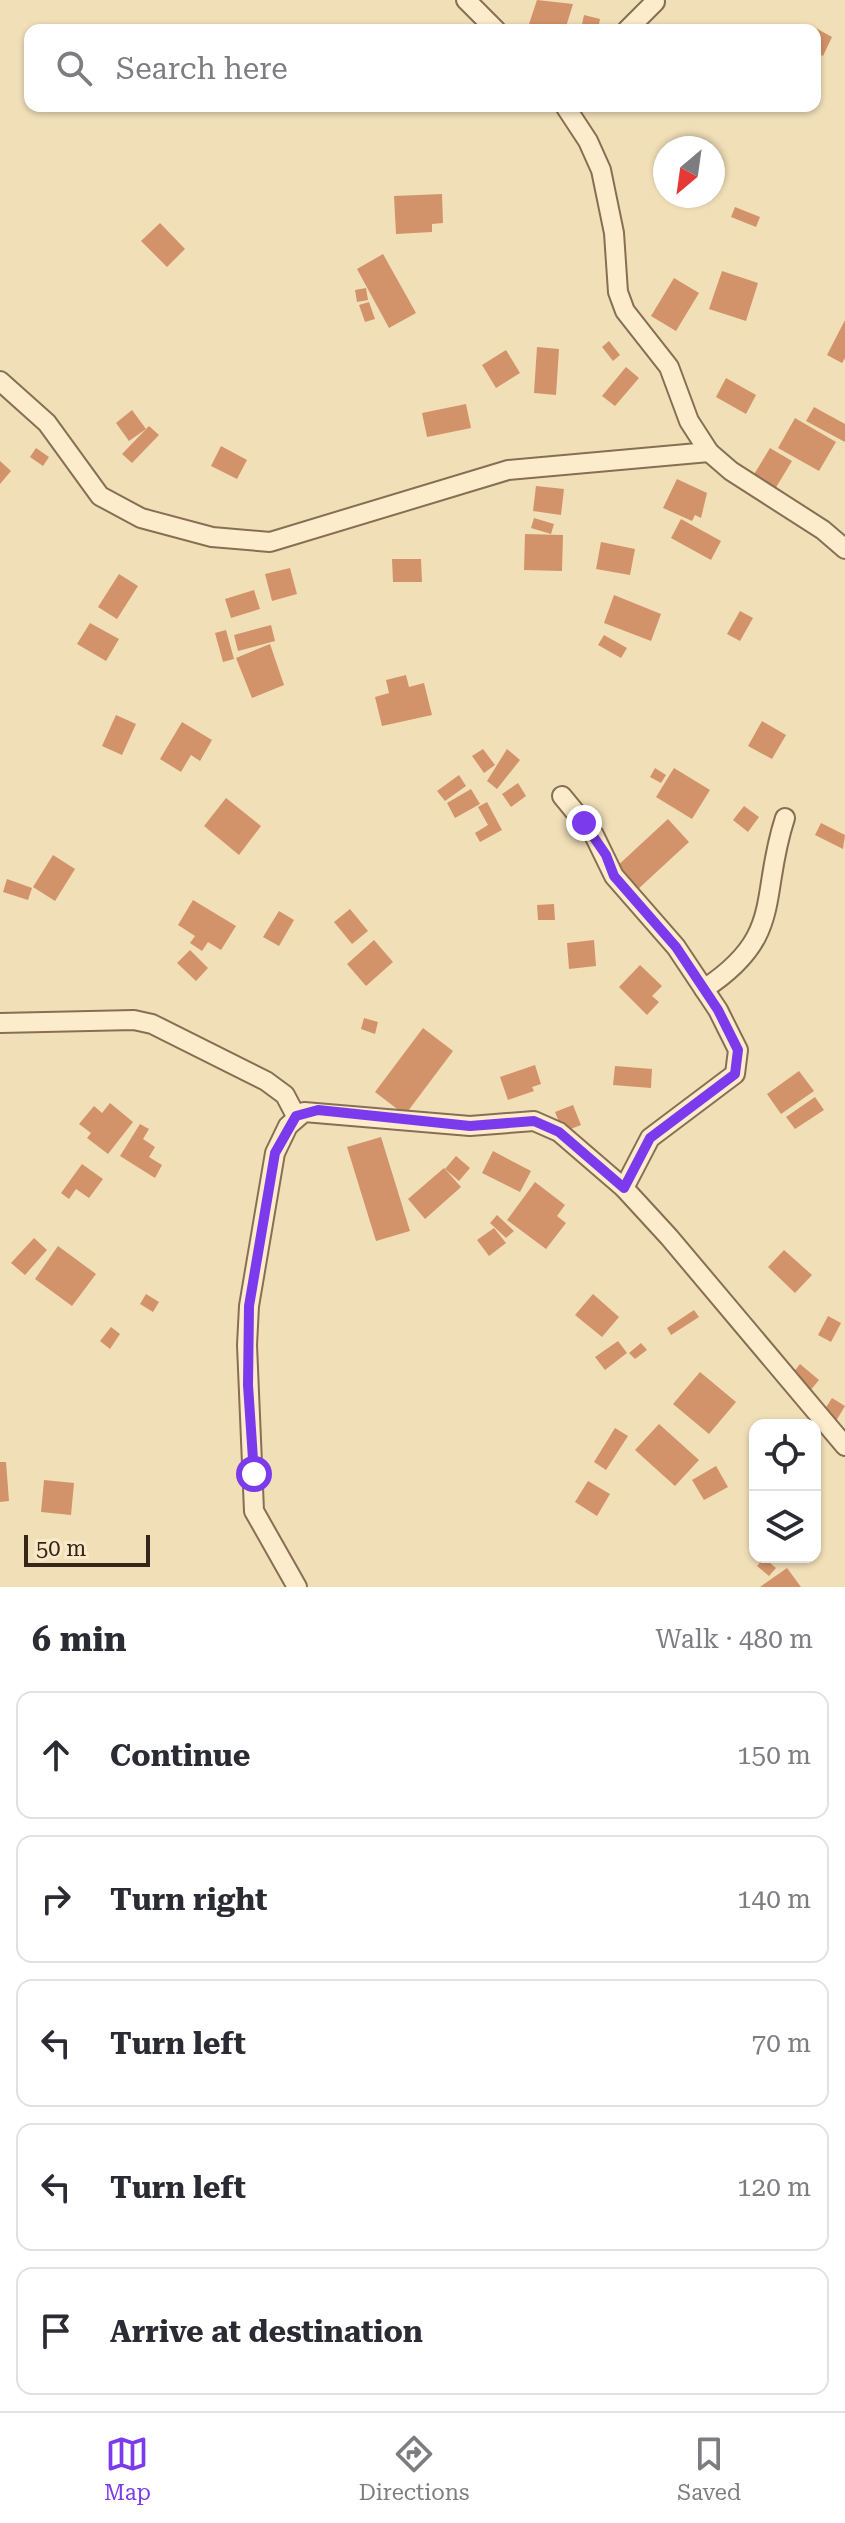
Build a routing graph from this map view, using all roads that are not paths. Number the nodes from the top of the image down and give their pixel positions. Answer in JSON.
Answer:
{"nodes":[{"id":1,"x":466,"y":0,"type":"edge"},
{"id":2,"x":655,"y":2,"type":"dead end"},
{"id":3,"x":490,"y":24,"type":"edge"},
{"id":4,"x":633,"y":24,"type":"edge"},
{"id":5,"x":572,"y":112,"type":"edge"},
{"id":6,"x":0,"y":381,"type":"edge"},
{"id":7,"x":709,"y":452,"type":"junction"},
{"id":8,"x":845,"y":549,"type":"edge"},
{"id":9,"x":562,"y":796,"type":"dead end"},
{"id":10,"x":785,"y":818,"type":"dead end"},
{"id":11,"x":704,"y":989,"type":"junction"},
{"id":12,"x":0,"y":1023,"type":"edge"},
{"id":13,"x":296,"y":1116,"type":"junction"},
{"id":14,"x":624,"y":1188,"type":"junction"},
{"id":15,"x":845,"y":1446,"type":"edge"},
{"id":16,"x":297,"y":1587,"type":"edge"}],
"edges":[{"from":1,"to":3,"type":"street"},
{"from":2,"to":4,"type":"street"},
{"from":5,"to":7,"type":"street"},
{"from":6,"to":7,"type":"street"},
{"from":7,"to":8,"type":"street"},
{"from":9,"to":11,"type":"street"},
{"from":10,"to":11,"type":"street"},
{"from":11,"to":14,"type":"street"},
{"from":12,"to":13,"type":"street"},
{"from":13,"to":14,"type":"street"},
{"from":13,"to":16,"type":"street"},
{"from":14,"to":15,"type":"street"}]}
